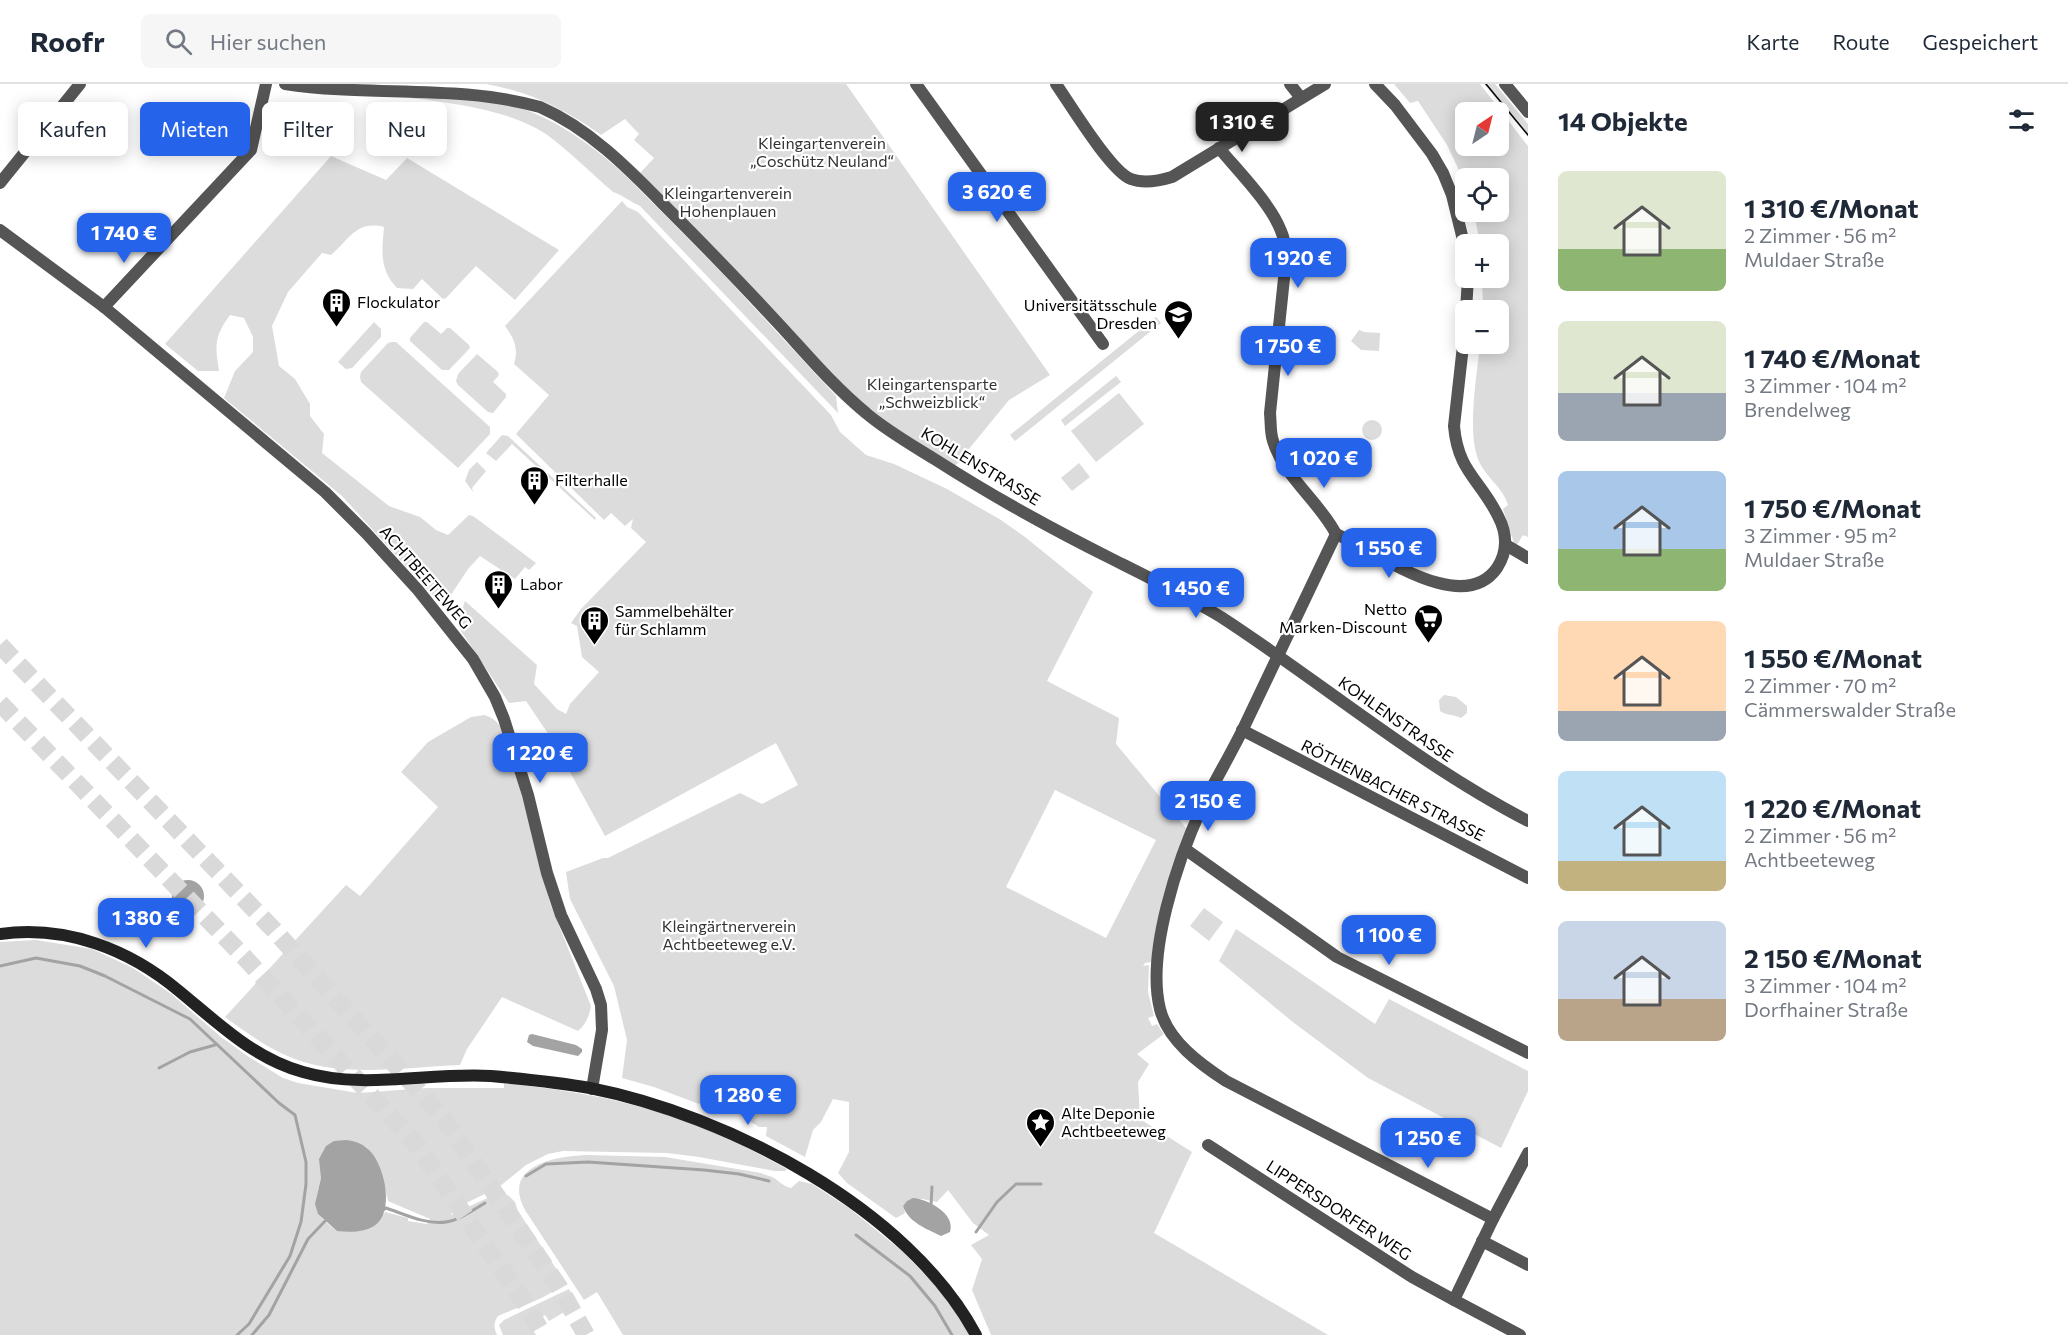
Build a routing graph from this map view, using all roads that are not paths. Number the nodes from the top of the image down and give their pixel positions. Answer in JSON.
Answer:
{"nodes":[{"id":1,"x":80,"y":84,"type":"edge"},
{"id":2,"x":266,"y":84,"type":"edge"},
{"id":3,"x":285,"y":84,"type":"edge"},
{"id":4,"x":916,"y":84,"type":"edge"},
{"id":5,"x":1056,"y":84,"type":"edge"},
{"id":6,"x":1290,"y":84,"type":"edge"},
{"id":7,"x":1324,"y":84,"type":"edge"},
{"id":8,"x":1375,"y":84,"type":"edge"},
{"id":9,"x":1505,"y":84,"type":"edge"},
{"id":10,"x":1301,"y":98,"type":"junction"},
{"id":11,"x":1528,"y":112,"type":"edge"},
{"id":12,"x":1219,"y":148,"type":"junction"},
{"id":13,"x":0,"y":183,"type":"edge"},
{"id":14,"x":0,"y":230,"type":"edge"},
{"id":15,"x":1462,"y":234,"type":"edge"},
{"id":16,"x":104,"y":308,"type":"junction"},
{"id":17,"x":1103,"y":344,"type":"dead end"},
{"id":18,"x":1462,"y":354,"type":"edge"},
{"id":19,"x":1335,"y":534,"type":"junction"},
{"id":20,"x":1506,"y":545,"type":"junction"},
{"id":21,"x":1528,"y":558,"type":"edge"},
{"id":22,"x":1278,"y":656,"type":"junction"},
{"id":23,"x":1242,"y":730,"type":"junction"},
{"id":24,"x":1528,"y":821,"type":"edge"},
{"id":25,"x":1185,"y":849,"type":"junction"},
{"id":26,"x":1528,"y":878,"type":"edge"},
{"id":27,"x":0,"y":934,"type":"edge"},
{"id":28,"x":1528,"y":1053,"type":"edge"},
{"id":29,"x":592,"y":1089,"type":"junction"},
{"id":30,"x":1208,"y":1145,"type":"dead end"},
{"id":31,"x":1527,"y":1157,"type":"edge"},
{"id":32,"x":1492,"y":1219,"type":"junction"},
{"id":33,"x":1482,"y":1241,"type":"junction"},
{"id":34,"x":1528,"y":1265,"type":"edge"},
{"id":35,"x":1454,"y":1300,"type":"junction"},
{"id":36,"x":976,"y":1335,"type":"edge"},
{"id":37,"x":1520,"y":1335,"type":"edge"}],
"edges":[{"from":1,"to":13,"type":"street"},
{"from":2,"to":16,"type":"street"},
{"from":3,"to":22,"type":"street","name":"KOHLENSTRASSE"},
{"from":4,"to":17,"type":"street"},
{"from":5,"to":12,"type":"street"},
{"from":6,"to":10,"type":"street"},
{"from":7,"to":10,"type":"street"},
{"from":8,"to":15,"type":"street"},
{"from":9,"to":11,"type":"street"},
{"from":10,"to":12,"type":"street"},
{"from":12,"to":19,"type":"street"},
{"from":14,"to":16,"type":"street","name":"ACHTBEETEWEG"},
{"from":16,"to":29,"type":"street","name":"ACHTBEETEWEG"},
{"from":18,"to":20,"type":"street"},
{"from":19,"to":20,"type":"street"},
{"from":19,"to":22,"type":"street"},
{"from":20,"to":21,"type":"street"},
{"from":22,"to":23,"type":"street"},
{"from":22,"to":24,"type":"street","name":"KOHLENSTRASSE"},
{"from":23,"to":25,"type":"street"},
{"from":23,"to":26,"type":"street","name":"RÖTHENBACHER STRASSE"},
{"from":25,"to":28,"type":"street"},
{"from":25,"to":32,"type":"street"},
{"from":27,"to":29,"type":"main road"},
{"from":29,"to":36,"type":"main road"},
{"from":30,"to":35,"type":"street","name":"LIPPERSDORFER WEG"},
{"from":31,"to":32,"type":"street"},
{"from":32,"to":33,"type":"street"},
{"from":33,"to":34,"type":"street"},
{"from":33,"to":35,"type":"street"},
{"from":35,"to":37,"type":"street","name":"LIPPERSDORFER WEG"}]}
